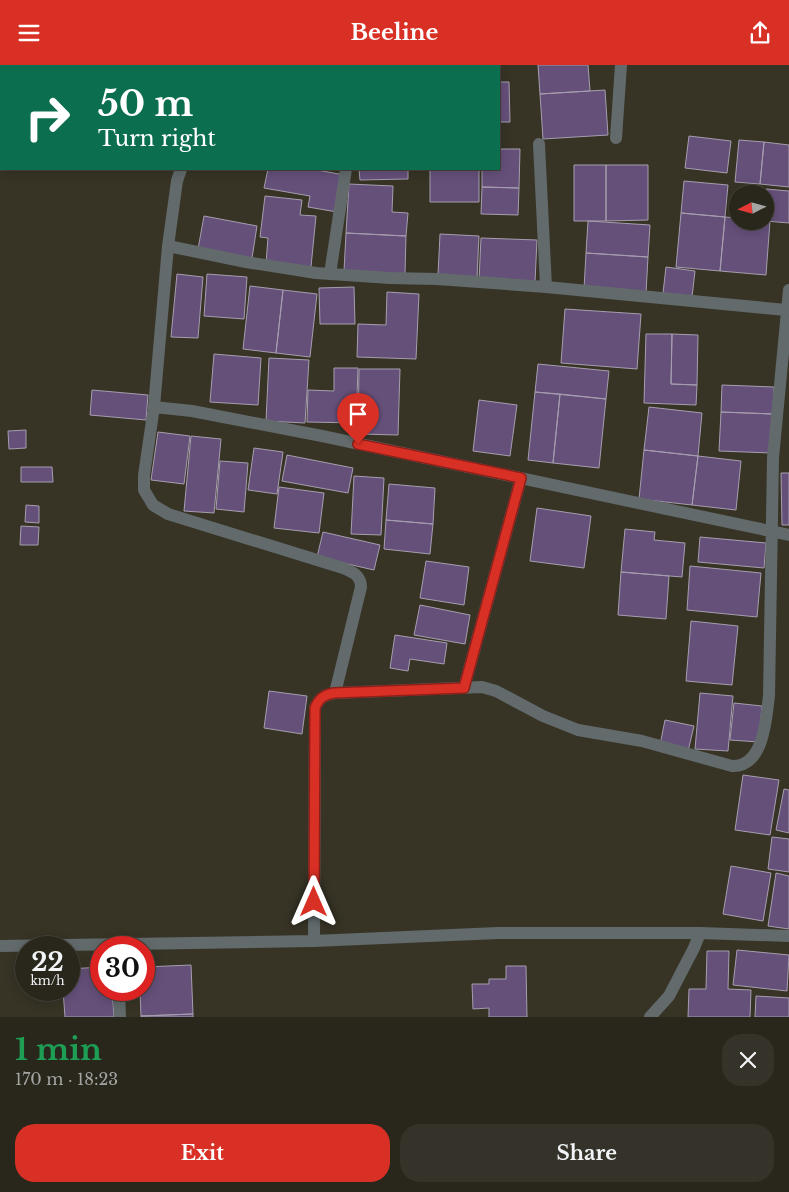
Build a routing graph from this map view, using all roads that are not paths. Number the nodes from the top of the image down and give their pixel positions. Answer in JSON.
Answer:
{"nodes":[{"id":1,"x":621,"y":65,"type":"edge"},
{"id":2,"x":616,"y":138,"type":"dead end"},
{"id":3,"x":539,"y":144,"type":"dead end"},
{"id":4,"x":181,"y":170,"type":"edge"},
{"id":5,"x":346,"y":170,"type":"edge"},
{"id":6,"x":168,"y":246,"type":"junction"},
{"id":7,"x":330,"y":274,"type":"junction"},
{"id":8,"x":546,"y":287,"type":"junction"},
{"id":9,"x":789,"y":290,"type":"edge"},
{"id":10,"x":786,"y":310,"type":"junction"},
{"id":11,"x":154,"y":407,"type":"junction"},
{"id":12,"x":521,"y":478,"type":"junction"},
{"id":13,"x":771,"y":530,"type":"junction"},
{"id":14,"x":789,"y":535,"type":"edge"},
{"id":15,"x":464,"y":688,"type":"junction"},
{"id":16,"x":334,"y":693,"type":"junction"},
{"id":17,"x":700,"y":933,"type":"junction"},
{"id":18,"x":789,"y":936,"type":"edge"},
{"id":19,"x":314,"y":941,"type":"junction"},
{"id":20,"x":155,"y":945,"type":"edge"},
{"id":21,"x":0,"y":946,"type":"edge"},
{"id":22,"x":90,"y":946,"type":"edge"},
{"id":23,"x":119,"y":1001,"type":"edge"},
{"id":24,"x":120,"y":1017,"type":"edge"},
{"id":25,"x":650,"y":1017,"type":"edge"}],
"edges":[{"from":1,"to":2,"type":"street"},
{"from":3,"to":8,"type":"street"},
{"from":4,"to":6,"type":"street"},
{"from":5,"to":7,"type":"street"},
{"from":6,"to":7,"type":"street"},
{"from":6,"to":11,"type":"street"},
{"from":7,"to":8,"type":"street"},
{"from":8,"to":10,"type":"street"},
{"from":9,"to":10,"type":"street"},
{"from":10,"to":13,"type":"street"},
{"from":11,"to":12,"type":"street"},
{"from":11,"to":16,"type":"street"},
{"from":12,"to":13,"type":"street"},
{"from":12,"to":15,"type":"street"},
{"from":13,"to":14,"type":"street"},
{"from":13,"to":15,"type":"street"},
{"from":15,"to":16,"type":"street"},
{"from":16,"to":19,"type":"street"},
{"from":17,"to":18,"type":"street"},
{"from":17,"to":19,"type":"street"},
{"from":17,"to":25,"type":"street"},
{"from":19,"to":20,"type":"street"},
{"from":21,"to":22,"type":"street"},
{"from":23,"to":24,"type":"street"}]}
